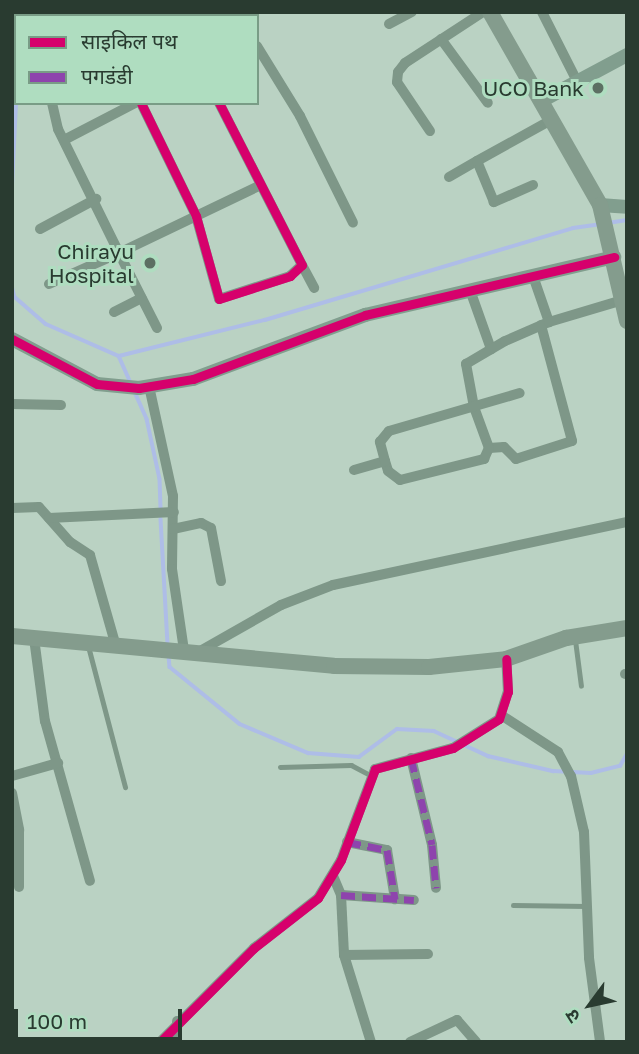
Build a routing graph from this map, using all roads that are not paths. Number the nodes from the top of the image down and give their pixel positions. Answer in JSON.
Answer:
{"nodes":[{"id":1,"x":412,"y":12,"type":"edge"},
{"id":2,"x":482,"y":12,"type":"edge"},
{"id":3,"x":490,"y":12,"type":"edge"},
{"id":4,"x":541,"y":12,"type":"edge"},
{"id":5,"x":389,"y":24,"type":"dead end"},
{"id":6,"x":441,"y":39,"type":"junction"},
{"id":7,"x":259,"y":49,"type":"edge"},
{"id":8,"x":627,"y":55,"type":"edge"},
{"id":9,"x":577,"y":81,"type":"junction"},
{"id":10,"x":542,"y":100,"type":"junction"},
{"id":11,"x":488,"y":103,"type":"dead end"},
{"id":12,"x":53,"y":105,"type":"edge"},
{"id":13,"x":131,"y":105,"type":"edge"},
{"id":14,"x":142,"y":105,"type":"edge"},
{"id":15,"x":220,"y":105,"type":"edge"},
{"id":16,"x":552,"y":119,"type":"junction"},
{"id":17,"x":430,"y":131,"type":"dead end"},
{"id":18,"x":64,"y":140,"type":"junction"},
{"id":19,"x":477,"y":161,"type":"junction"},
{"id":20,"x":449,"y":177,"type":"dead end"},
{"id":21,"x":261,"y":185,"type":"junction"},
{"id":22,"x":533,"y":185,"type":"dead end"},
{"id":23,"x":96,"y":199,"type":"junction"},
{"id":24,"x":627,"y":207,"type":"edge"},
{"id":25,"x":602,"y":210,"type":"junction"},
{"id":26,"x":196,"y":216,"type":"junction"},
{"id":27,"x":353,"y":223,"type":"dead end"},
{"id":28,"x":40,"y":229,"type":"dead end"},
{"id":29,"x":612,"y":249,"type":"junction"},
{"id":30,"x":120,"y":253,"type":"junction"},
{"id":31,"x":302,"y":265,"type":"junction"},
{"id":32,"x":533,"y":276,"type":"junction"},
{"id":33,"x":49,"y":284,"type":"dead end"},
{"id":34,"x":314,"y":288,"type":"dead end"},
{"id":35,"x":470,"y":290,"type":"junction"},
{"id":36,"x":142,"y":298,"type":"junction"},
{"id":37,"x":624,"y":299,"type":"edge"},
{"id":38,"x":114,"y":312,"type":"dead end"},
{"id":39,"x":627,"y":321,"type":"edge"},
{"id":40,"x":545,"y":324,"type":"junction"},
{"id":41,"x":157,"y":328,"type":"dead end"},
{"id":42,"x":12,"y":339,"type":"edge"},
{"id":43,"x":491,"y":349,"type":"junction"},
{"id":44,"x":138,"y":388,"type":"junction"},
{"id":45,"x":520,"y":393,"type":"dead end"},
{"id":46,"x":12,"y":404,"type":"edge"},
{"id":47,"x":61,"y":405,"type":"dead end"},
{"id":48,"x":474,"y":407,"type":"junction"},
{"id":49,"x":489,"y":448,"type":"junction"},
{"id":50,"x":385,"y":461,"type":"junction"},
{"id":51,"x":354,"y":470,"type":"dead end"},
{"id":52,"x":12,"y":508,"type":"edge"},
{"id":53,"x":174,"y":512,"type":"junction"},
{"id":54,"x":49,"y":518,"type":"junction"},
{"id":55,"x":627,"y":522,"type":"edge"},
{"id":56,"x":173,"y":529,"type":"junction"},
{"id":57,"x":221,"y":581,"type":"dead end"},
{"id":58,"x":627,"y":628,"type":"edge"},
{"id":59,"x":12,"y":636,"type":"edge"},
{"id":60,"x":574,"y":637,"type":"junction"},
{"id":61,"x":34,"y":638,"type":"junction"},
{"id":62,"x":87,"y":640,"type":"junction"},
{"id":63,"x":115,"y":643,"type":"junction"},
{"id":64,"x":180,"y":650,"type":"junction"},
{"id":65,"x":200,"y":650,"type":"junction"},
{"id":66,"x":506,"y":659,"type":"junction"},
{"id":67,"x":581,"y":686,"type":"dead end"},
{"id":68,"x":501,"y":715,"type":"junction"},
{"id":69,"x":411,"y":758,"type":"junction"},
{"id":70,"x":58,"y":763,"type":"junction"},
{"id":71,"x":281,"y":767,"type":"dead end"},
{"id":72,"x":370,"y":775,"type":"junction"},
{"id":73,"x":12,"y":776,"type":"edge"},
{"id":74,"x":125,"y":787,"type":"dead end"},
{"id":75,"x":12,"y":793,"type":"edge"},
{"id":76,"x":347,"y":842,"type":"junction"},
{"id":77,"x":333,"y":876,"type":"junction"},
{"id":78,"x":90,"y":881,"type":"dead end"},
{"id":79,"x":19,"y":887,"type":"dead end"},
{"id":80,"x":436,"y":888,"type":"dead end"},
{"id":81,"x":341,"y":895,"type":"junction"},
{"id":82,"x":395,"y":899,"type":"junction"},
{"id":83,"x":414,"y":900,"type":"dead end"},
{"id":84,"x":513,"y":905,"type":"dead end"},
{"id":85,"x":587,"y":906,"type":"junction"},
{"id":86,"x":344,"y":954,"type":"junction"},
{"id":87,"x":428,"y":954,"type":"dead end"},
{"id":88,"x":177,"y":1021,"type":"junction"},
{"id":89,"x":160,"y":1042,"type":"edge"},
{"id":90,"x":176,"y":1042,"type":"edge"},
{"id":91,"x":371,"y":1042,"type":"edge"},
{"id":92,"x":410,"y":1042,"type":"edge"},
{"id":93,"x":476,"y":1042,"type":"edge"},
{"id":94,"x":600,"y":1042,"type":"edge"}],
"edges":[{"from":1,"to":5,"type":"street"},
{"from":2,"to":6,"type":"street"},
{"from":3,"to":10,"type":"main road"},
{"from":4,"to":9,"type":"street"},
{"from":6,"to":11,"type":"street"},
{"from":6,"to":17,"type":"street"},
{"from":7,"to":27,"type":"street"},
{"from":8,"to":9,"type":"street"},
{"from":9,"to":10,"type":"street"},
{"from":10,"to":16,"type":"main road"},
{"from":12,"to":18,"type":"street"},
{"from":13,"to":18,"type":"street"},
{"from":14,"to":26,"type":"street"},
{"from":15,"to":21,"type":"street"},
{"from":16,"to":19,"type":"street"},
{"from":16,"to":25,"type":"main road"},
{"from":18,"to":23,"type":"street"},
{"from":19,"to":20,"type":"street"},
{"from":19,"to":22,"type":"street"},
{"from":21,"to":26,"type":"street"},
{"from":21,"to":31,"type":"street"},
{"from":23,"to":28,"type":"street"},
{"from":23,"to":30,"type":"street"},
{"from":24,"to":25,"type":"street"},
{"from":25,"to":29,"type":"main road"},
{"from":26,"to":30,"type":"street"},
{"from":26,"to":31,"type":"street"},
{"from":29,"to":32,"type":"street"},
{"from":29,"to":37,"type":"main road"},
{"from":30,"to":33,"type":"street"},
{"from":30,"to":36,"type":"street"},
{"from":31,"to":34,"type":"street"},
{"from":32,"to":35,"type":"street"},
{"from":32,"to":40,"type":"street"},
{"from":35,"to":43,"type":"street"},
{"from":35,"to":44,"type":"street"},
{"from":36,"to":38,"type":"street"},
{"from":36,"to":41,"type":"street"},
{"from":37,"to":39,"type":"main road"},
{"from":37,"to":40,"type":"street"},
{"from":40,"to":43,"type":"street"},
{"from":40,"to":49,"type":"street"},
{"from":42,"to":44,"type":"street"},
{"from":43,"to":48,"type":"street"},
{"from":44,"to":53,"type":"street"},
{"from":45,"to":48,"type":"street"},
{"from":46,"to":47,"type":"street"},
{"from":48,"to":49,"type":"street"},
{"from":48,"to":50,"type":"street"},
{"from":49,"to":50,"type":"street"},
{"from":50,"to":51,"type":"street"},
{"from":52,"to":54,"type":"street"},
{"from":53,"to":54,"type":"street"},
{"from":53,"to":56,"type":"street"},
{"from":54,"to":63,"type":"street"},
{"from":55,"to":65,"type":"street"},
{"from":56,"to":57,"type":"street"},
{"from":56,"to":64,"type":"street"},
{"from":58,"to":60,"type":"main road"},
{"from":59,"to":61,"type":"main road"},
{"from":60,"to":66,"type":"main road"},
{"from":60,"to":67,"type":"lane"},
{"from":61,"to":62,"type":"main road"},
{"from":61,"to":70,"type":"street"},
{"from":62,"to":63,"type":"main road"},
{"from":62,"to":74,"type":"lane"},
{"from":63,"to":64,"type":"main road"},
{"from":64,"to":65,"type":"main road"},
{"from":65,"to":66,"type":"main road"},
{"from":66,"to":68,"type":"street"},
{"from":68,"to":69,"type":"street"},
{"from":68,"to":85,"type":"street"},
{"from":69,"to":72,"type":"street"},
{"from":69,"to":80,"type":"street"},
{"from":70,"to":73,"type":"street"},
{"from":70,"to":78,"type":"street"},
{"from":71,"to":72,"type":"lane"},
{"from":72,"to":76,"type":"street"},
{"from":75,"to":79,"type":"street"},
{"from":76,"to":77,"type":"street"},
{"from":76,"to":82,"type":"street"},
{"from":77,"to":81,"type":"street"},
{"from":77,"to":88,"type":"street"},
{"from":81,"to":82,"type":"street"},
{"from":81,"to":86,"type":"street"},
{"from":82,"to":83,"type":"street"},
{"from":84,"to":85,"type":"lane"},
{"from":85,"to":94,"type":"street"},
{"from":86,"to":87,"type":"street"},
{"from":86,"to":91,"type":"street"},
{"from":88,"to":89,"type":"street"},
{"from":88,"to":90,"type":"street"},
{"from":92,"to":93,"type":"street"}]}
